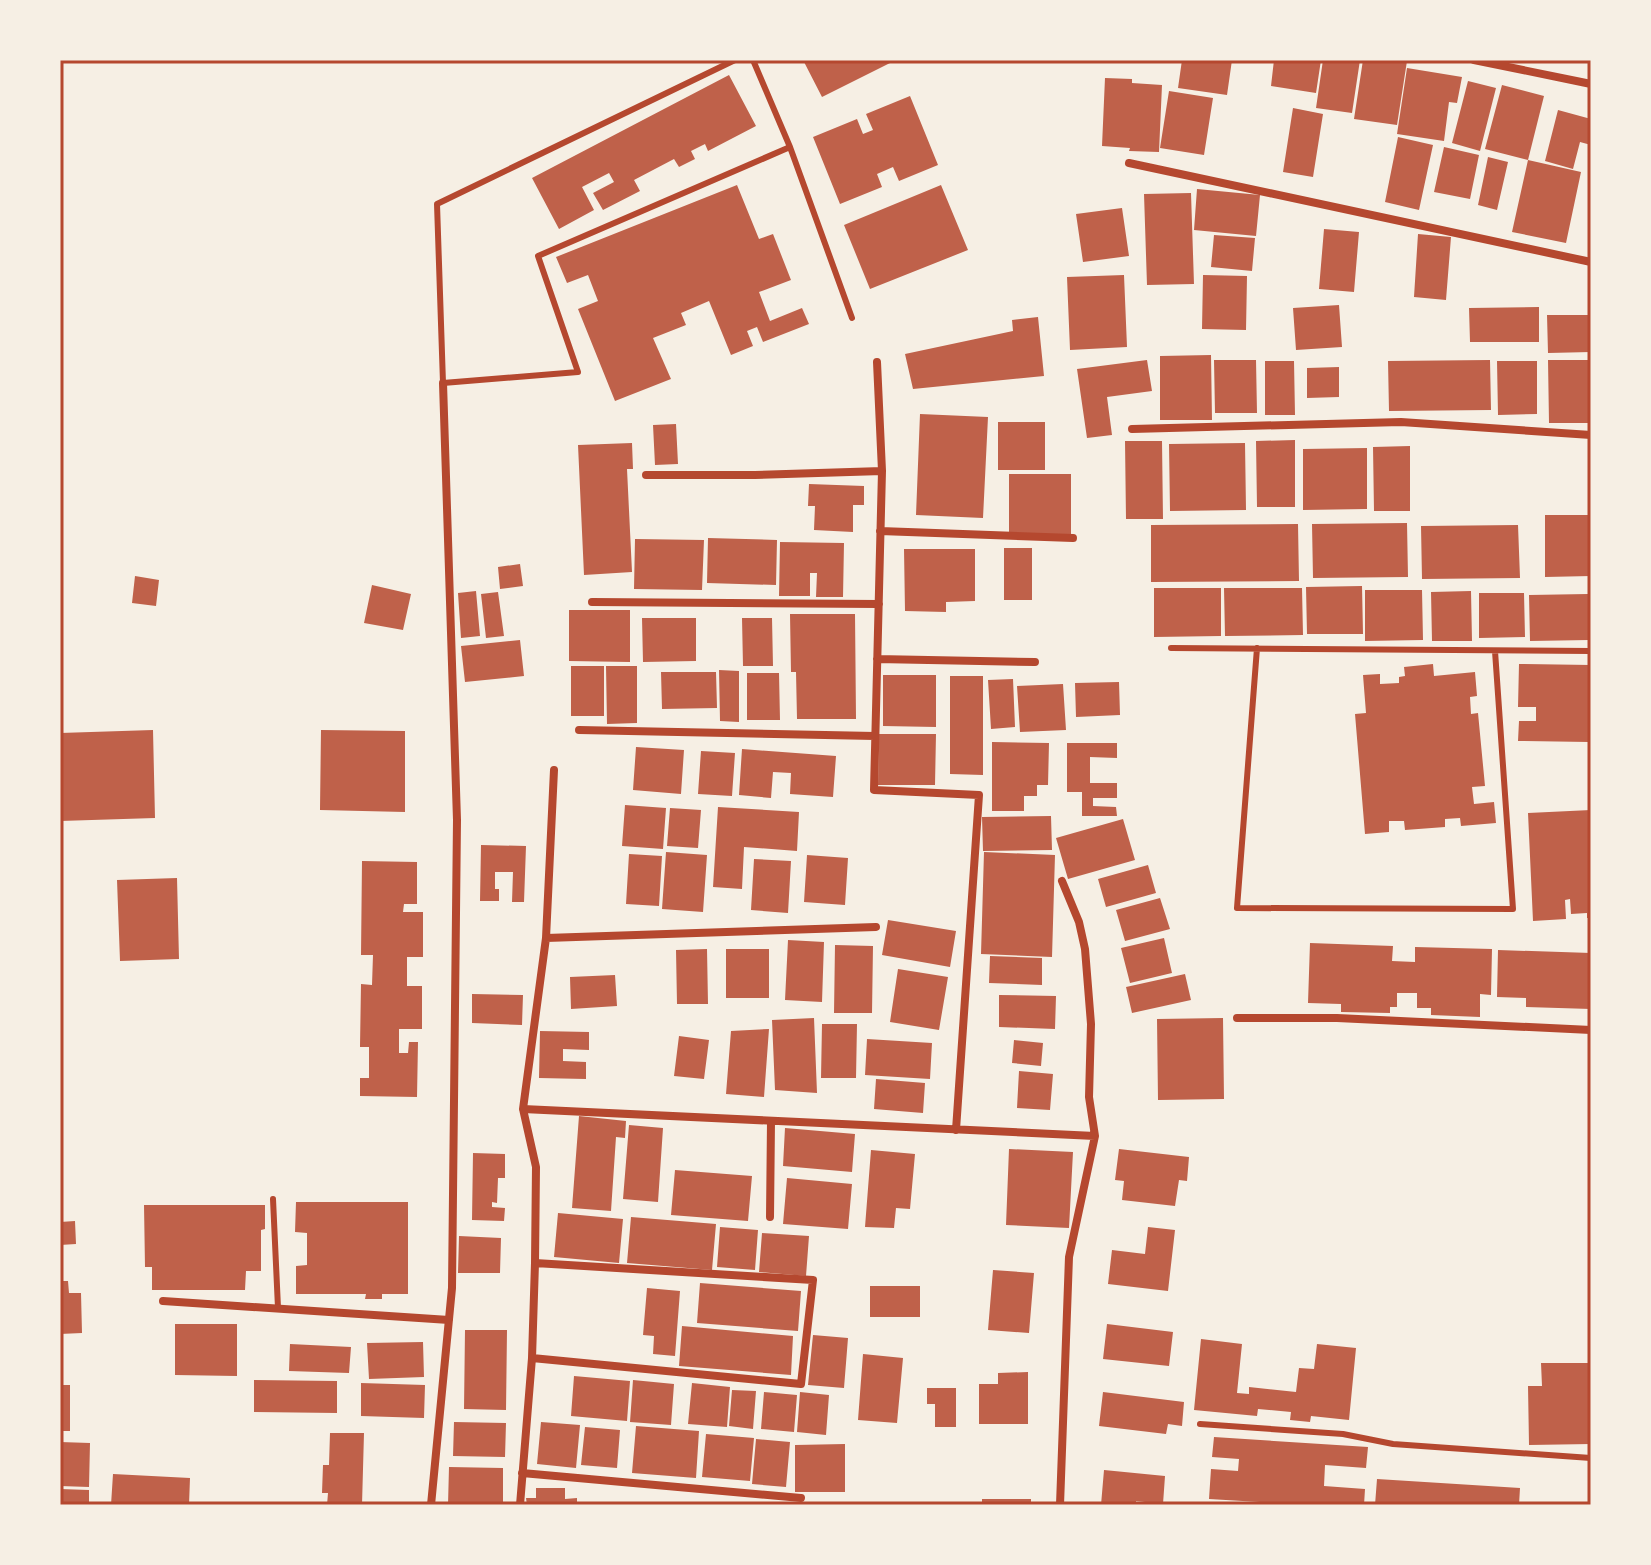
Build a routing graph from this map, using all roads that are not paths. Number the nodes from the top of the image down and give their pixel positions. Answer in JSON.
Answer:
{"nodes":[{"id":1,"x":735,"y":60,"type":"edge"},
{"id":2,"x":753,"y":60,"type":"edge"},
{"id":3,"x":1474,"y":60,"type":"edge"},
{"id":4,"x":1591,"y":84,"type":"edge"},
{"id":5,"x":790,"y":147,"type":"junction"},
{"id":6,"x":1129,"y":163,"type":"dead end"},
{"id":7,"x":1591,"y":262,"type":"edge"},
{"id":8,"x":852,"y":318,"type":"dead end"},
{"id":9,"x":877,"y":362,"type":"dead end"},
{"id":10,"x":443,"y":383,"type":"junction"},
{"id":11,"x":1132,"y":429,"type":"dead end"},
{"id":12,"x":1591,"y":435,"type":"edge"},
{"id":13,"x":882,"y":471,"type":"junction"},
{"id":14,"x":646,"y":475,"type":"dead end"},
{"id":15,"x":880,"y":531,"type":"junction"},
{"id":16,"x":1073,"y":538,"type":"dead end"},
{"id":17,"x":592,"y":602,"type":"dead end"},
{"id":18,"x":879,"y":604,"type":"junction"},
{"id":19,"x":1171,"y":648,"type":"dead end"},
{"id":20,"x":1257,"y":648,"type":"junction"},
{"id":21,"x":1495,"y":651,"type":"junction"},
{"id":22,"x":1591,"y":651,"type":"edge"},
{"id":23,"x":877,"y":659,"type":"junction"},
{"id":24,"x":1035,"y":662,"type":"dead end"},
{"id":25,"x":579,"y":730,"type":"dead end"},
{"id":26,"x":875,"y":736,"type":"junction"},
{"id":27,"x":554,"y":770,"type":"dead end"},
{"id":28,"x":1062,"y":881,"type":"dead end"},
{"id":29,"x":876,"y":927,"type":"dead end"},
{"id":30,"x":546,"y":938,"type":"junction"},
{"id":31,"x":1237,"y":1018,"type":"dead end"},
{"id":32,"x":1591,"y":1030,"type":"edge"},
{"id":33,"x":523,"y":1109,"type":"junction"},
{"id":34,"x":771,"y":1121,"type":"junction"},
{"id":35,"x":956,"y":1130,"type":"junction"},
{"id":36,"x":1095,"y":1136,"type":"junction"},
{"id":37,"x":273,"y":1199,"type":"dead end"},
{"id":38,"x":770,"y":1217,"type":"dead end"},
{"id":39,"x":535,"y":1263,"type":"junction"},
{"id":40,"x":163,"y":1301,"type":"dead end"},
{"id":41,"x":278,"y":1308,"type":"junction"},
{"id":42,"x":449,"y":1320,"type":"junction"},
{"id":43,"x":532,"y":1358,"type":"junction"},
{"id":44,"x":1200,"y":1424,"type":"dead end"},
{"id":45,"x":1591,"y":1458,"type":"edge"},
{"id":46,"x":522,"y":1473,"type":"junction"},
{"id":47,"x":801,"y":1498,"type":"dead end"},
{"id":48,"x":431,"y":1505,"type":"edge"},
{"id":49,"x":520,"y":1505,"type":"edge"},
{"id":50,"x":1060,"y":1505,"type":"edge"}],
"edges":[{"from":1,"to":10,"type":"lane"},
{"from":2,"to":5,"type":"lane"},
{"from":3,"to":4,"type":"street"},
{"from":5,"to":8,"type":"lane"},
{"from":5,"to":10,"type":"lane"},
{"from":6,"to":7,"type":"street"},
{"from":9,"to":13,"type":"street"},
{"from":10,"to":42,"type":"street"},
{"from":11,"to":12,"type":"street"},
{"from":13,"to":14,"type":"street"},
{"from":13,"to":15,"type":"street"},
{"from":15,"to":16,"type":"street"},
{"from":15,"to":18,"type":"street"},
{"from":17,"to":18,"type":"street"},
{"from":18,"to":23,"type":"street"},
{"from":19,"to":20,"type":"lane"},
{"from":20,"to":21,"type":"lane"},
{"from":20,"to":21,"type":"lane"},
{"from":21,"to":22,"type":"lane"},
{"from":23,"to":24,"type":"street"},
{"from":23,"to":26,"type":"street"},
{"from":25,"to":26,"type":"street"},
{"from":26,"to":35,"type":"street"},
{"from":27,"to":30,"type":"street"},
{"from":28,"to":36,"type":"street"},
{"from":29,"to":30,"type":"street"},
{"from":30,"to":33,"type":"street"},
{"from":31,"to":32,"type":"street"},
{"from":33,"to":34,"type":"street"},
{"from":33,"to":39,"type":"street"},
{"from":34,"to":35,"type":"street"},
{"from":34,"to":38,"type":"street"},
{"from":35,"to":36,"type":"street"},
{"from":36,"to":50,"type":"street"},
{"from":37,"to":41,"type":"lane"},
{"from":39,"to":43,"type":"street"},
{"from":39,"to":43,"type":"street"},
{"from":40,"to":41,"type":"street"},
{"from":41,"to":42,"type":"street"},
{"from":42,"to":48,"type":"street"},
{"from":43,"to":46,"type":"street"},
{"from":44,"to":45,"type":"lane"},
{"from":46,"to":47,"type":"street"},
{"from":46,"to":49,"type":"street"}]}
